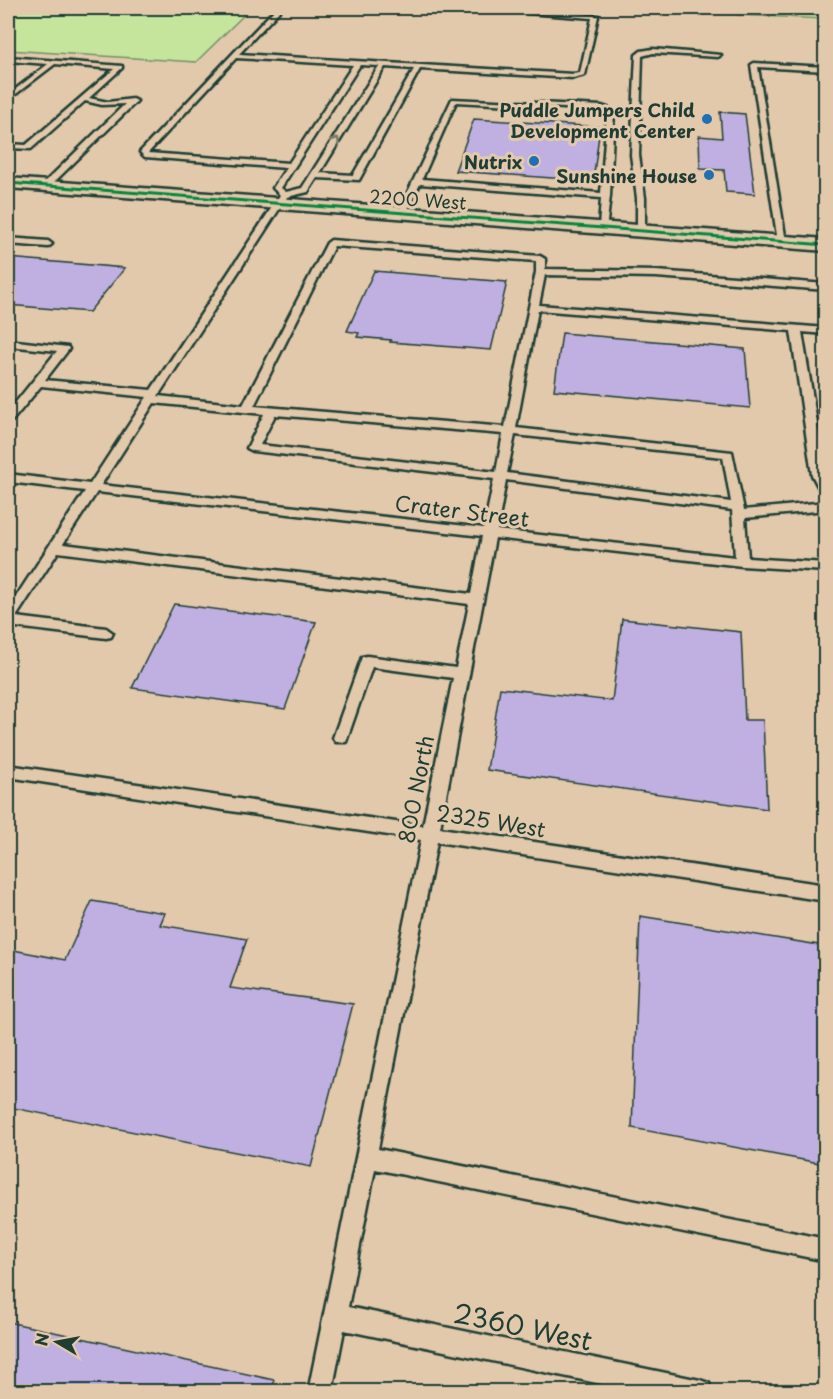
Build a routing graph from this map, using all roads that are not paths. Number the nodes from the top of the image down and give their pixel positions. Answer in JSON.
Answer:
{"nodes":[{"id":1,"x":279,"y":8,"type":"edge"},
{"id":2,"x":528,"y":8,"type":"edge"},
{"id":3,"x":718,"y":55,"type":"dead end"},
{"id":4,"x":235,"y":56,"type":"junction"},
{"id":5,"x":8,"y":59,"type":"edge"},
{"id":6,"x":54,"y":62,"type":"junction"},
{"id":7,"x":358,"y":63,"type":"junction"},
{"id":8,"x":384,"y":64,"type":"junction"},
{"id":9,"x":418,"y":66,"type":"junction"},
{"id":10,"x":825,"y":69,"type":"edge"},
{"id":11,"x":8,"y":98,"type":"edge"},
{"id":12,"x":84,"y":98,"type":"junction"},
{"id":13,"x":8,"y":146,"type":"edge"},
{"id":14,"x":291,"y":166,"type":"junction"},
{"id":15,"x":315,"y":176,"type":"junction"},
{"id":16,"x":417,"y":181,"type":"junction"},
{"id":17,"x":8,"y":183,"type":"edge"},
{"id":18,"x":45,"y":186,"type":"junction"},
{"id":19,"x":606,"y":195,"type":"junction"},
{"id":20,"x":281,"y":199,"type":"junction"},
{"id":21,"x":402,"y":213,"type":"junction"},
{"id":22,"x":603,"y":228,"type":"junction"},
{"id":23,"x":641,"y":231,"type":"junction"},
{"id":24,"x":8,"y":241,"type":"edge"},
{"id":25,"x":782,"y":242,"type":"junction"},
{"id":26,"x":48,"y":244,"type":"dead end"},
{"id":27,"x":825,"y":245,"type":"edge"},
{"id":28,"x":541,"y":272,"type":"junction"},
{"id":29,"x":825,"y":287,"type":"edge"},
{"id":30,"x":534,"y":307,"type":"junction"},
{"id":31,"x":796,"y":328,"type":"junction"},
{"id":32,"x":825,"y":331,"type":"edge"},
{"id":33,"x":8,"y":343,"type":"edge"},
{"id":34,"x":38,"y":383,"type":"junction"},
{"id":35,"x":153,"y":396,"type":"junction"},
{"id":36,"x":247,"y":409,"type":"junction"},
{"id":37,"x":271,"y":411,"type":"junction"},
{"id":38,"x":8,"y":419,"type":"edge"},
{"id":39,"x":510,"y":431,"type":"junction"},
{"id":40,"x":501,"y":476,"type":"junction"},
{"id":41,"x":8,"y":478,"type":"edge"},
{"id":42,"x":94,"y":488,"type":"junction"},
{"id":43,"x":825,"y":491,"type":"edge"},
{"id":44,"x":825,"y":506,"type":"edge"},
{"id":45,"x":738,"y":511,"type":"junction"},
{"id":46,"x":490,"y":533,"type":"junction"},
{"id":47,"x":54,"y":547,"type":"junction"},
{"id":48,"x":742,"y":562,"type":"junction"},
{"id":49,"x":825,"y":567,"type":"edge"},
{"id":50,"x":477,"y":600,"type":"junction"},
{"id":51,"x":8,"y":620,"type":"edge"},
{"id":52,"x":106,"y":633,"type":"dead end"},
{"id":53,"x":461,"y":674,"type":"junction"},
{"id":54,"x":341,"y":738,"type":"dead end"},
{"id":55,"x":8,"y":771,"type":"edge"},
{"id":56,"x":429,"y":833,"type":"junction"},
{"id":57,"x":825,"y":893,"type":"edge"},
{"id":58,"x":366,"y":1157,"type":"junction"},
{"id":59,"x":825,"y":1250,"type":"edge"},
{"id":60,"x":334,"y":1316,"type":"junction"},
{"id":61,"x":694,"y":1391,"type":"edge"},
{"id":62,"x":320,"y":1392,"type":"edge"}],
"edges":[{"from":1,"to":4,"type":"lane"},
{"from":2,"to":9,"type":"lane"},
{"from":3,"to":23,"type":"lane"},
{"from":4,"to":7,"type":"lane"},
{"from":4,"to":14,"type":"lane"},
{"from":5,"to":6,"type":"lane"},
{"from":6,"to":11,"type":"lane"},
{"from":6,"to":12,"type":"lane"},
{"from":7,"to":8,"type":"lane"},
{"from":7,"to":14,"type":"lane"},
{"from":8,"to":9,"type":"lane"},
{"from":15,"to":8,"type":"lane","one_way":true},
{"from":9,"to":15,"type":"lane"},
{"from":10,"to":25,"type":"lane"},
{"from":12,"to":13,"type":"lane"},
{"from":12,"to":18,"type":"lane"},
{"from":14,"to":20,"type":"lane"},
{"from":15,"to":20,"type":"lane"},
{"from":16,"to":19,"type":"lane"},
{"from":16,"to":19,"type":"lane"},
{"from":16,"to":21,"type":"lane"},
{"from":17,"to":18,"type":"street","name":"2200 West"},
{"from":18,"to":20,"type":"street","name":"2200 West"},
{"from":19,"to":22,"type":"lane"},
{"from":20,"to":21,"type":"street","name":"2200 West"},
{"from":20,"to":35,"type":"lane"},
{"from":21,"to":22,"type":"street","name":"2200 West"},
{"from":22,"to":23,"type":"street","name":"2200 West"},
{"from":23,"to":25,"type":"street","name":"2200 West"},
{"from":24,"to":26,"type":"lane"},
{"from":25,"to":27,"type":"street","name":"2200 West"},
{"from":28,"to":29,"type":"lane"},
{"from":28,"to":30,"type":"lane","name":"800 North"},
{"from":28,"to":36,"type":"lane"},
{"from":30,"to":31,"type":"lane"},
{"from":30,"to":39,"type":"lane","name":"800 North"},
{"from":31,"to":32,"type":"lane"},
{"from":31,"to":43,"type":"lane"},
{"from":33,"to":34,"type":"lane"},
{"from":34,"to":35,"type":"lane"},
{"from":34,"to":38,"type":"lane"},
{"from":35,"to":36,"type":"lane"},
{"from":35,"to":42,"type":"lane"},
{"from":36,"to":37,"type":"lane"},
{"from":37,"to":39,"type":"lane"},
{"from":37,"to":40,"type":"lane"},
{"from":39,"to":40,"type":"lane","name":"800 North"},
{"from":39,"to":45,"type":"lane"},
{"from":40,"to":45,"type":"lane"},
{"from":40,"to":46,"type":"lane","name":"800 North"},
{"from":41,"to":42,"type":"lane","name":"Crater Street"},
{"from":42,"to":46,"type":"lane","name":"Crater Street"},
{"from":42,"to":47,"type":"lane"},
{"from":44,"to":45,"type":"lane"},
{"from":45,"to":48,"type":"lane"},
{"from":46,"to":48,"type":"lane","name":"Crater Street"},
{"from":46,"to":50,"type":"lane","name":"800 North"},
{"from":47,"to":50,"type":"lane"},
{"from":47,"to":51,"type":"lane"},
{"from":48,"to":49,"type":"lane","name":"Crater Street"},
{"from":50,"to":53,"type":"lane","name":"800 North"},
{"from":51,"to":52,"type":"lane"},
{"from":53,"to":54,"type":"lane"},
{"from":53,"to":56,"type":"lane","name":"800 North"},
{"from":55,"to":56,"type":"lane","name":"2325 West"},
{"from":56,"to":57,"type":"lane","name":"2325 West"},
{"from":56,"to":58,"type":"lane","name":"800 North"},
{"from":58,"to":59,"type":"lane"},
{"from":58,"to":60,"type":"lane","name":"800 North"},
{"from":60,"to":61,"type":"lane","name":"2360 West"},
{"from":60,"to":62,"type":"lane","name":"800 North"}]}
